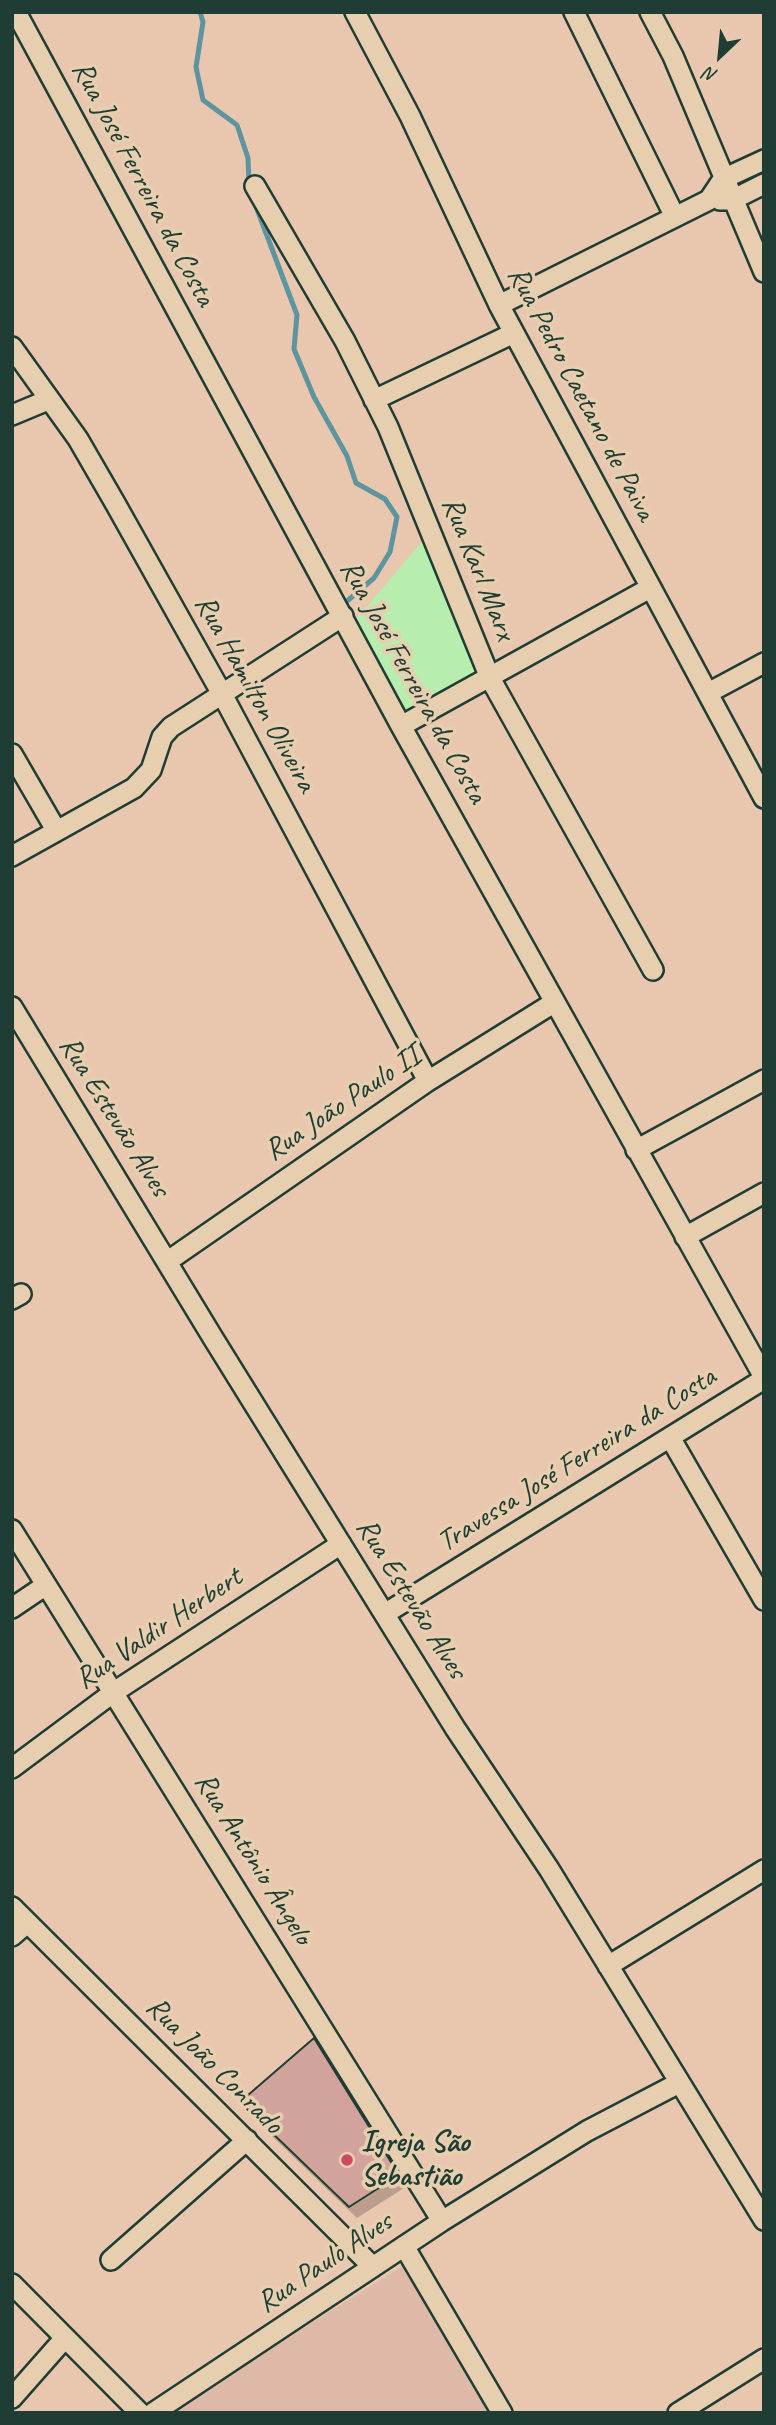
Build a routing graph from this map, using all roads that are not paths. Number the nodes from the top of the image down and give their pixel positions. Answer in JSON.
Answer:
{"nodes":[{"id":1,"x":16,"y":12,"type":"edge"},
{"id":2,"x":355,"y":12,"type":"edge"},
{"id":3,"x":574,"y":12,"type":"edge"},
{"id":4,"x":650,"y":12,"type":"edge"},
{"id":5,"x":764,"y":160,"type":"edge"},
{"id":6,"x":723,"y":179,"type":"junction"},
{"id":7,"x":764,"y":184,"type":"edge"},
{"id":8,"x":255,"y":186,"type":"dead end"},
{"id":9,"x":709,"y":200,"type":"junction"},
{"id":10,"x":732,"y":200,"type":"junction"},
{"id":11,"x":675,"y":217,"type":"junction"},
{"id":12,"x":764,"y":272,"type":"edge"},
{"id":13,"x":499,"y":305,"type":"junction"},
{"id":14,"x":514,"y":333,"type":"junction"},
{"id":15,"x":12,"y":347,"type":"edge"},
{"id":16,"x":48,"y":400,"type":"junction"},
{"id":17,"x":374,"y":400,"type":"junction"},
{"id":18,"x":12,"y":415,"type":"edge"},
{"id":19,"x":650,"y":588,"type":"junction"},
{"id":20,"x":343,"y":616,"type":"junction"},
{"id":21,"x":764,"y":663,"type":"edge"},
{"id":22,"x":490,"y":678,"type":"junction"},
{"id":23,"x":708,"y":693,"type":"junction"},
{"id":24,"x":222,"y":694,"type":"junction"},
{"id":25,"x":401,"y":726,"type":"junction"},
{"id":26,"x":12,"y":754,"type":"edge"},
{"id":27,"x":764,"y":798,"type":"edge"},
{"id":28,"x":56,"y":830,"type":"junction"},
{"id":29,"x":12,"y":856,"type":"edge"},
{"id":30,"x":653,"y":970,"type":"dead end"},
{"id":31,"x":555,"y":1002,"type":"junction"},
{"id":32,"x":12,"y":1007,"type":"edge"},
{"id":33,"x":764,"y":1080,"type":"edge"},
{"id":34,"x":428,"y":1081,"type":"junction"},
{"id":35,"x":636,"y":1150,"type":"junction"},
{"id":36,"x":764,"y":1194,"type":"edge"},
{"id":37,"x":685,"y":1237,"type":"junction"},
{"id":38,"x":168,"y":1261,"type":"junction"},
{"id":39,"x":764,"y":1378,"type":"edge"},
{"id":40,"x":671,"y":1439,"type":"junction"},
{"id":41,"x":12,"y":1530,"type":"edge"},
{"id":42,"x":341,"y":1544,"type":"junction"},
{"id":43,"x":46,"y":1585,"type":"junction"},
{"id":44,"x":764,"y":1600,"type":"edge"},
{"id":45,"x":12,"y":1608,"type":"edge"},
{"id":46,"x":386,"y":1613,"type":"junction"},
{"id":47,"x":114,"y":1692,"type":"junction"},
{"id":48,"x":12,"y":1768,"type":"edge"},
{"id":49,"x":764,"y":1870,"type":"edge"},
{"id":50,"x":12,"y":1907,"type":"edge"},
{"id":51,"x":20,"y":1929,"type":"edge"},
{"id":52,"x":608,"y":1966,"type":"junction"},
{"id":53,"x":677,"y":2084,"type":"junction"},
{"id":54,"x":247,"y":2140,"type":"junction"},
{"id":55,"x":764,"y":2220,"type":"edge"},
{"id":56,"x":442,"y":2221,"type":"junction"},
{"id":57,"x":404,"y":2246,"type":"junction"},
{"id":58,"x":111,"y":2260,"type":"dead end"},
{"id":59,"x":373,"y":2267,"type":"junction"},
{"id":60,"x":12,"y":2284,"type":"edge"},
{"id":61,"x":64,"y":2339,"type":"junction"},
{"id":62,"x":764,"y":2359,"type":"edge"},
{"id":63,"x":12,"y":2398,"type":"edge"},
{"id":64,"x":140,"y":2413,"type":"edge"},
{"id":65,"x":153,"y":2413,"type":"edge"},
{"id":66,"x":502,"y":2413,"type":"edge"},
{"id":67,"x":678,"y":2413,"type":"edge"}],
"edges":[{"from":1,"to":20,"type":"street","name":"Rua José Ferreira da Costa"},
{"from":2,"to":13,"type":"street","name":"Rua Pedro Caetano de Paiva"},
{"from":3,"to":11,"type":"street"},
{"from":4,"to":6,"type":"street"},
{"from":5,"to":6,"type":"street"},
{"from":6,"to":9,"type":"street"},
{"from":6,"to":10,"type":"street"},
{"from":7,"to":10,"type":"street"},
{"from":8,"to":17,"type":"street","name":"Rua Karl Marx"},
{"from":9,"to":10,"type":"street"},
{"from":9,"to":11,"type":"street"},
{"from":10,"to":12,"type":"street"},
{"from":11,"to":13,"type":"street"},
{"from":13,"to":14,"type":"street","name":"Rua Pedro Caetano de Paiva"},
{"from":14,"to":17,"type":"street"},
{"from":14,"to":19,"type":"street","name":"Rua Pedro Caetano de Paiva"},
{"from":15,"to":16,"type":"street","name":"Rua Hamilton Oliveira"},
{"from":16,"to":18,"type":"street"},
{"from":16,"to":24,"type":"street","name":"Rua Hamilton Oliveira"},
{"from":17,"to":22,"type":"street","name":"Rua Karl Marx"},
{"from":19,"to":22,"type":"street"},
{"from":19,"to":23,"type":"street","name":"Rua Pedro Caetano de Paiva"},
{"from":20,"to":24,"type":"street"},
{"from":20,"to":25,"type":"street","name":"Rua José Ferreira da Costa"},
{"from":21,"to":23,"type":"street"},
{"from":22,"to":25,"type":"street"},
{"from":22,"to":30,"type":"street","name":"Rua Karl Marx"},
{"from":23,"to":27,"type":"street","name":"Rua Pedro Caetano de Paiva"},
{"from":24,"to":28,"type":"street"},
{"from":24,"to":34,"type":"street","name":"Rua Hamilton Oliveira"},
{"from":25,"to":31,"type":"street","name":"Rua José Ferreira da Costa"},
{"from":26,"to":28,"type":"street"},
{"from":28,"to":29,"type":"street"},
{"from":31,"to":34,"type":"street","name":"Rua João Paulo II"},
{"from":31,"to":35,"type":"street","name":"Rua José Ferreira da Costa"},
{"from":32,"to":38,"type":"street","name":"Rua Estevão Alves"},
{"from":33,"to":35,"type":"street"},
{"from":34,"to":38,"type":"street","name":"Rua João Paulo II"},
{"from":35,"to":37,"type":"street","name":"Rua José Ferreira da Costa"},
{"from":36,"to":37,"type":"street"},
{"from":37,"to":39,"type":"street","name":"Rua José Ferreira da Costa"},
{"from":38,"to":42,"type":"street","name":"Rua Estevão Alves"},
{"from":39,"to":40,"type":"street","name":"Travessa José Ferreira da Costa"},
{"from":40,"to":44,"type":"street"},
{"from":40,"to":46,"type":"street","name":"Travessa José Ferreira da Costa"},
{"from":41,"to":43,"type":"street","name":"Rua Antônio Ângelo"},
{"from":42,"to":46,"type":"street","name":"Rua Estevão Alves"},
{"from":42,"to":47,"type":"street","name":"Rua Valdir Herbert"},
{"from":43,"to":45,"type":"street"},
{"from":43,"to":47,"type":"street","name":"Rua Antônio Ângelo"},
{"from":46,"to":52,"type":"street","name":"Rua Estevão Alves"},
{"from":47,"to":48,"type":"street","name":"Rua Valdir Herbert"},
{"from":47,"to":56,"type":"street","name":"Rua Antônio Ângelo"},
{"from":49,"to":52,"type":"street"},
{"from":50,"to":51,"type":"street","name":"Rua João Conrado"},
{"from":51,"to":54,"type":"street","name":"Rua João Conrado"},
{"from":52,"to":53,"type":"street","name":"Rua Estevão Alves"},
{"from":53,"to":55,"type":"street","name":"Rua Estevão Alves"},
{"from":53,"to":56,"type":"street","name":"Rua Paulo Alves"},
{"from":54,"to":58,"type":"street"},
{"from":54,"to":59,"type":"street","name":"Rua João Conrado"},
{"from":56,"to":57,"type":"street","name":"Rua Paulo Alves"},
{"from":57,"to":59,"type":"street","name":"Rua Paulo Alves"},
{"from":57,"to":66,"type":"street"},
{"from":59,"to":65,"type":"street","name":"Rua Paulo Alves"},
{"from":60,"to":61,"type":"street"},
{"from":61,"to":63,"type":"street"},
{"from":61,"to":64,"type":"street"},
{"from":62,"to":67,"type":"street"}]}
